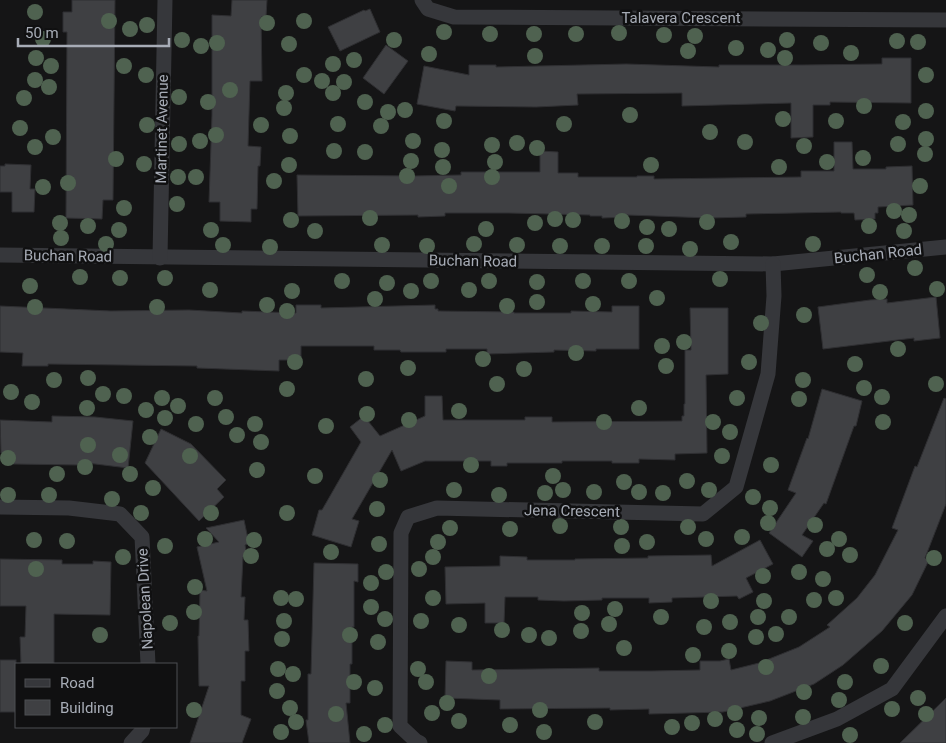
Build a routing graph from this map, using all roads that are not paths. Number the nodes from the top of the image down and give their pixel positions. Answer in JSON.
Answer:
{"nodes":[{"id":1,"x":165,"y":0,"type":"edge"},
{"id":2,"x":422,"y":0,"type":"edge"},
{"id":3,"x":946,"y":20,"type":"edge"},
{"id":4,"x":946,"y":247,"type":"edge"},
{"id":5,"x":0,"y":255,"type":"edge"},
{"id":6,"x":160,"y":258,"type":"junction"},
{"id":7,"x":773,"y":264,"type":"junction"},
{"id":8,"x":0,"y":507,"type":"edge"},
{"id":9,"x":946,"y":616,"type":"edge"},
{"id":10,"x":148,"y":663,"type":"edge"},
{"id":11,"x":143,"y":728,"type":"edge"},
{"id":12,"x":131,"y":743,"type":"edge"},
{"id":13,"x":420,"y":743,"type":"edge"},
{"id":14,"x":772,"y":743,"type":"edge"}],
"edges":[{"from":1,"to":6,"type":"street","name":"Martinet Avenue"},
{"from":2,"to":3,"type":"street","name":"Talavera Crescent"},
{"from":4,"to":7,"type":"street","name":"Buchan Road"},
{"from":5,"to":6,"type":"street","name":"Buchan Road"},
{"from":6,"to":7,"type":"street","name":"Buchan Road"},
{"from":7,"to":13,"type":"street","name":"Jena Crescent"},
{"from":8,"to":10,"type":"street","name":"Napolean Drive"},
{"from":9,"to":14,"type":"street"},
{"from":11,"to":12,"type":"street"}]}
